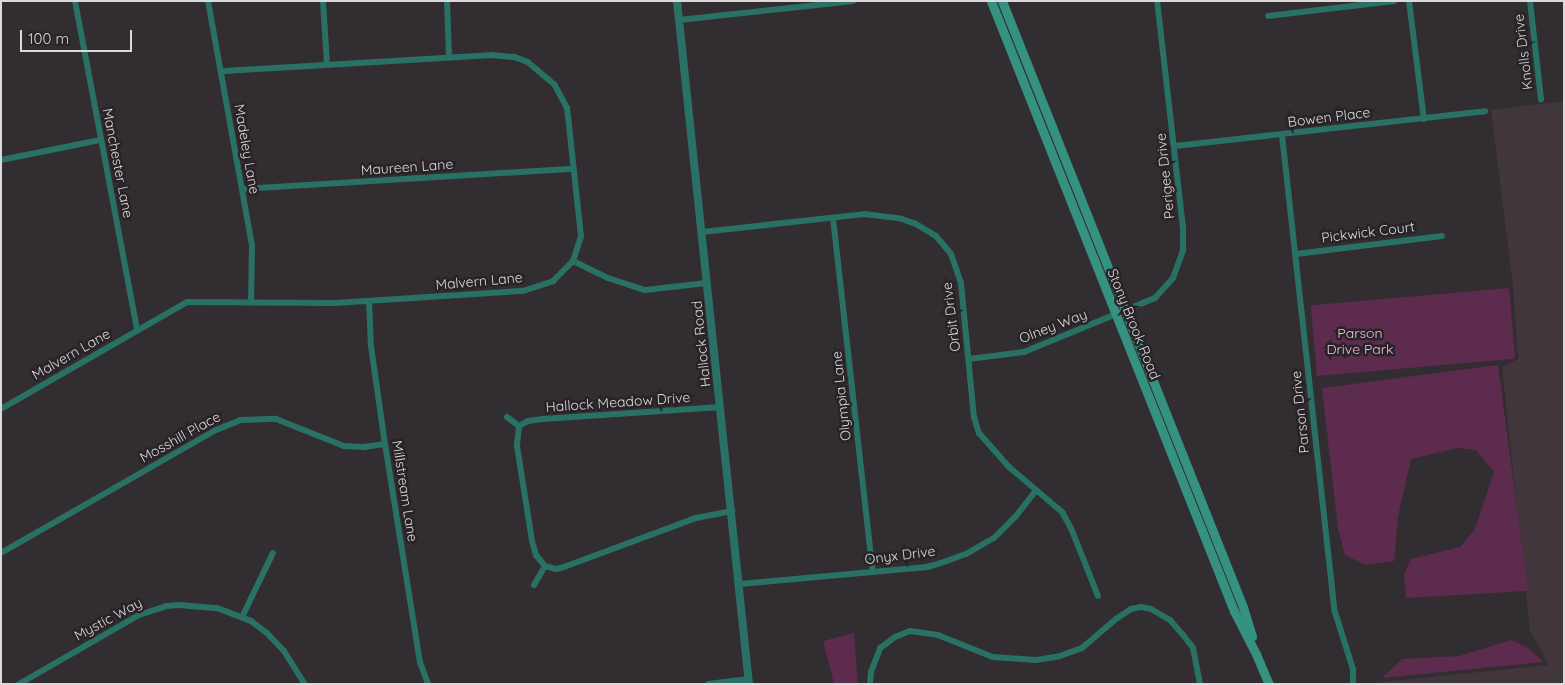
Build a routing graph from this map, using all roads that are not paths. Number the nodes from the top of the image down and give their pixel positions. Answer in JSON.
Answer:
{"nodes":[{"id":1,"x":75,"y":1,"type":"edge"},
{"id":2,"x":208,"y":1,"type":"edge"},
{"id":3,"x":323,"y":1,"type":"edge"},
{"id":4,"x":446,"y":1,"type":"edge"},
{"id":5,"x":677,"y":1,"type":"edge"},
{"id":6,"x":853,"y":1,"type":"edge"},
{"id":7,"x":991,"y":1,"type":"edge"},
{"id":8,"x":1002,"y":1,"type":"edge"},
{"id":9,"x":1157,"y":1,"type":"edge"},
{"id":10,"x":1394,"y":1,"type":"edge"},
{"id":11,"x":1409,"y":1,"type":"edge"},
{"id":12,"x":1530,"y":1,"type":"edge"},
{"id":13,"x":800,"y":4,"type":"edge"},
{"id":14,"x":1268,"y":16,"type":"dead end"},
{"id":15,"x":679,"y":20,"type":"junction"},
{"id":16,"x":449,"y":57,"type":"junction"},
{"id":17,"x":327,"y":64,"type":"junction"},
{"id":18,"x":221,"y":71,"type":"junction"},
{"id":19,"x":1541,"y":99,"type":"dead end"},
{"id":20,"x":1485,"y":112,"type":"dead end"},
{"id":21,"x":1424,"y":119,"type":"junction"},
{"id":22,"x":1054,"y":131,"type":"junction"},
{"id":23,"x":1044,"y":135,"type":"junction"},
{"id":24,"x":1282,"y":135,"type":"junction"},
{"id":25,"x":100,"y":140,"type":"junction"},
{"id":26,"x":1175,"y":146,"type":"junction"},
{"id":27,"x":1,"y":160,"type":"edge"},
{"id":28,"x":573,"y":169,"type":"junction"},
{"id":29,"x":242,"y":189,"type":"junction"},
{"id":30,"x":833,"y":218,"type":"junction"},
{"id":31,"x":702,"y":232,"type":"junction"},
{"id":32,"x":1442,"y":236,"type":"dead end"},
{"id":33,"x":1296,"y":254,"type":"junction"},
{"id":34,"x":573,"y":261,"type":"junction"},
{"id":35,"x":707,"y":283,"type":"junction"},
{"id":36,"x":251,"y":301,"type":"junction"},
{"id":37,"x":369,"y":301,"type":"junction"},
{"id":38,"x":1126,"y":311,"type":"junction"},
{"id":39,"x":1116,"y":315,"type":"junction"},
{"id":40,"x":138,"y":329,"type":"junction"},
{"id":41,"x":969,"y":359,"type":"junction"},
{"id":42,"x":721,"y":407,"type":"junction"},
{"id":43,"x":1,"y":409,"type":"edge"},
{"id":44,"x":507,"y":417,"type":"dead end"},
{"id":45,"x":518,"y":426,"type":"junction"},
{"id":46,"x":385,"y":444,"type":"junction"},
{"id":47,"x":1184,"y":458,"type":"junction"},
{"id":48,"x":1175,"y":462,"type":"junction"},
{"id":49,"x":1036,"y":490,"type":"junction"},
{"id":50,"x":732,"y":512,"type":"junction"},
{"id":51,"x":1,"y":553,"type":"edge"},
{"id":52,"x":273,"y":553,"type":"dead end"},
{"id":53,"x":545,"y":566,"type":"junction"},
{"id":54,"x":873,"y":572,"type":"junction"},
{"id":55,"x":740,"y":584,"type":"junction"},
{"id":56,"x":534,"y":585,"type":"dead end"},
{"id":57,"x":1098,"y":596,"type":"dead end"},
{"id":58,"x":242,"y":617,"type":"junction"},
{"id":59,"x":1256,"y":654,"type":"junction"},
{"id":60,"x":749,"y":681,"type":"edge"},
{"id":61,"x":19,"y":684,"type":"edge"},
{"id":62,"x":305,"y":684,"type":"edge"},
{"id":63,"x":428,"y":684,"type":"edge"},
{"id":64,"x":708,"y":684,"type":"edge"},
{"id":65,"x":870,"y":684,"type":"edge"},
{"id":66,"x":1200,"y":684,"type":"edge"},
{"id":67,"x":1268,"y":684,"type":"edge"},
{"id":68,"x":1353,"y":684,"type":"edge"}],
"edges":[{"from":1,"to":25,"type":"street","name":"Manchester Lane"},
{"from":2,"to":18,"type":"street","name":"Madeley Lane"},
{"from":3,"to":17,"type":"street"},
{"from":4,"to":16,"type":"street"},
{"from":5,"to":15,"type":"street","name":"Hallock Road"},
{"from":6,"to":13,"type":"street"},
{"from":7,"to":23,"type":"main road","name":"Stony Brook Road"},
{"from":8,"to":22,"type":"main road","name":"Stony Brook Road"},
{"from":9,"to":26,"type":"street","name":"Perigee Drive"},
{"from":10,"to":14,"type":"street"},
{"from":11,"to":21,"type":"street"},
{"from":12,"to":19,"type":"street","name":"Knolls Drive"},
{"from":13,"to":15,"type":"street"},
{"from":15,"to":31,"type":"street","name":"Hallock Road"},
{"from":16,"to":17,"type":"street","name":"Malvern Lane"},
{"from":16,"to":28,"type":"street","name":"Malvern Lane"},
{"from":17,"to":18,"type":"street","name":"Malvern Lane"},
{"from":18,"to":29,"type":"street","name":"Madeley Lane"},
{"from":20,"to":21,"type":"street","name":"Bowen Place"},
{"from":21,"to":24,"type":"street","name":"Bowen Place"},
{"from":22,"to":23,"type":"main road"},
{"from":22,"to":38,"type":"main road","name":"Stony Brook Road"},
{"from":23,"to":39,"type":"main road","name":"Stony Brook Road"},
{"from":24,"to":26,"type":"street","name":"Bowen Place"},
{"from":24,"to":33,"type":"street","name":"Parson Drive"},
{"from":25,"to":27,"type":"street"},
{"from":25,"to":40,"type":"street","name":"Manchester Lane"},
{"from":26,"to":38,"type":"street","name":"Perigee Drive"},
{"from":28,"to":29,"type":"street","name":"Maureen Lane"},
{"from":28,"to":34,"type":"street","name":"Malvern Lane"},
{"from":29,"to":36,"type":"street","name":"Madeley Lane"},
{"from":30,"to":31,"type":"street","name":"Orbit Drive"},
{"from":30,"to":41,"type":"street","name":"Orbit Drive"},
{"from":30,"to":54,"type":"street","name":"Olympia Lane"},
{"from":31,"to":35,"type":"street","name":"Hallock Road"},
{"from":32,"to":33,"type":"street","name":"Pickwick Court"},
{"from":33,"to":68,"type":"street","name":"Parson Drive"},
{"from":34,"to":35,"type":"street"},
{"from":34,"to":37,"type":"street","name":"Malvern Lane"},
{"from":35,"to":42,"type":"street","name":"Hallock Road"},
{"from":36,"to":37,"type":"street","name":"Malvern Lane"},
{"from":36,"to":40,"type":"street","name":"Malvern Lane"},
{"from":37,"to":46,"type":"street","name":"Millstream Lane"},
{"from":38,"to":39,"type":"street","name":"Perigee Drive"},
{"from":38,"to":47,"type":"main road","name":"Stony Brook Road"},
{"from":39,"to":41,"type":"street","name":"Olney Way"},
{"from":39,"to":48,"type":"main road","name":"Stony Brook Road"},
{"from":40,"to":43,"type":"street","name":"Malvern Lane"},
{"from":41,"to":49,"type":"street","name":"Orbit Drive"},
{"from":42,"to":45,"type":"street","name":"Hallock Meadow Drive"},
{"from":42,"to":50,"type":"street","name":"Hallock Road"},
{"from":44,"to":45,"type":"street"},
{"from":45,"to":53,"type":"street"},
{"from":46,"to":51,"type":"street","name":"Mosshill Place"},
{"from":46,"to":63,"type":"street","name":"Millstream Lane"},
{"from":47,"to":48,"type":"main road"},
{"from":47,"to":59,"type":"main road","name":"Stony Brook Road"},
{"from":48,"to":59,"type":"main road","name":"Stony Brook Road"},
{"from":49,"to":54,"type":"street","name":"Onyx Drive"},
{"from":49,"to":57,"type":"street","name":"Orbit Drive"},
{"from":50,"to":53,"type":"street"},
{"from":50,"to":55,"type":"street","name":"Hallock Road"},
{"from":52,"to":58,"type":"street"},
{"from":53,"to":56,"type":"street"},
{"from":54,"to":55,"type":"street","name":"Onyx Drive"},
{"from":55,"to":60,"type":"street","name":"Hallock Road"},
{"from":58,"to":61,"type":"street","name":"Mystic Way"},
{"from":58,"to":62,"type":"street","name":"Mystic Way"},
{"from":59,"to":67,"type":"main road","name":"Stony Brook Road"},
{"from":60,"to":64,"type":"street"},
{"from":65,"to":66,"type":"street"}]}
